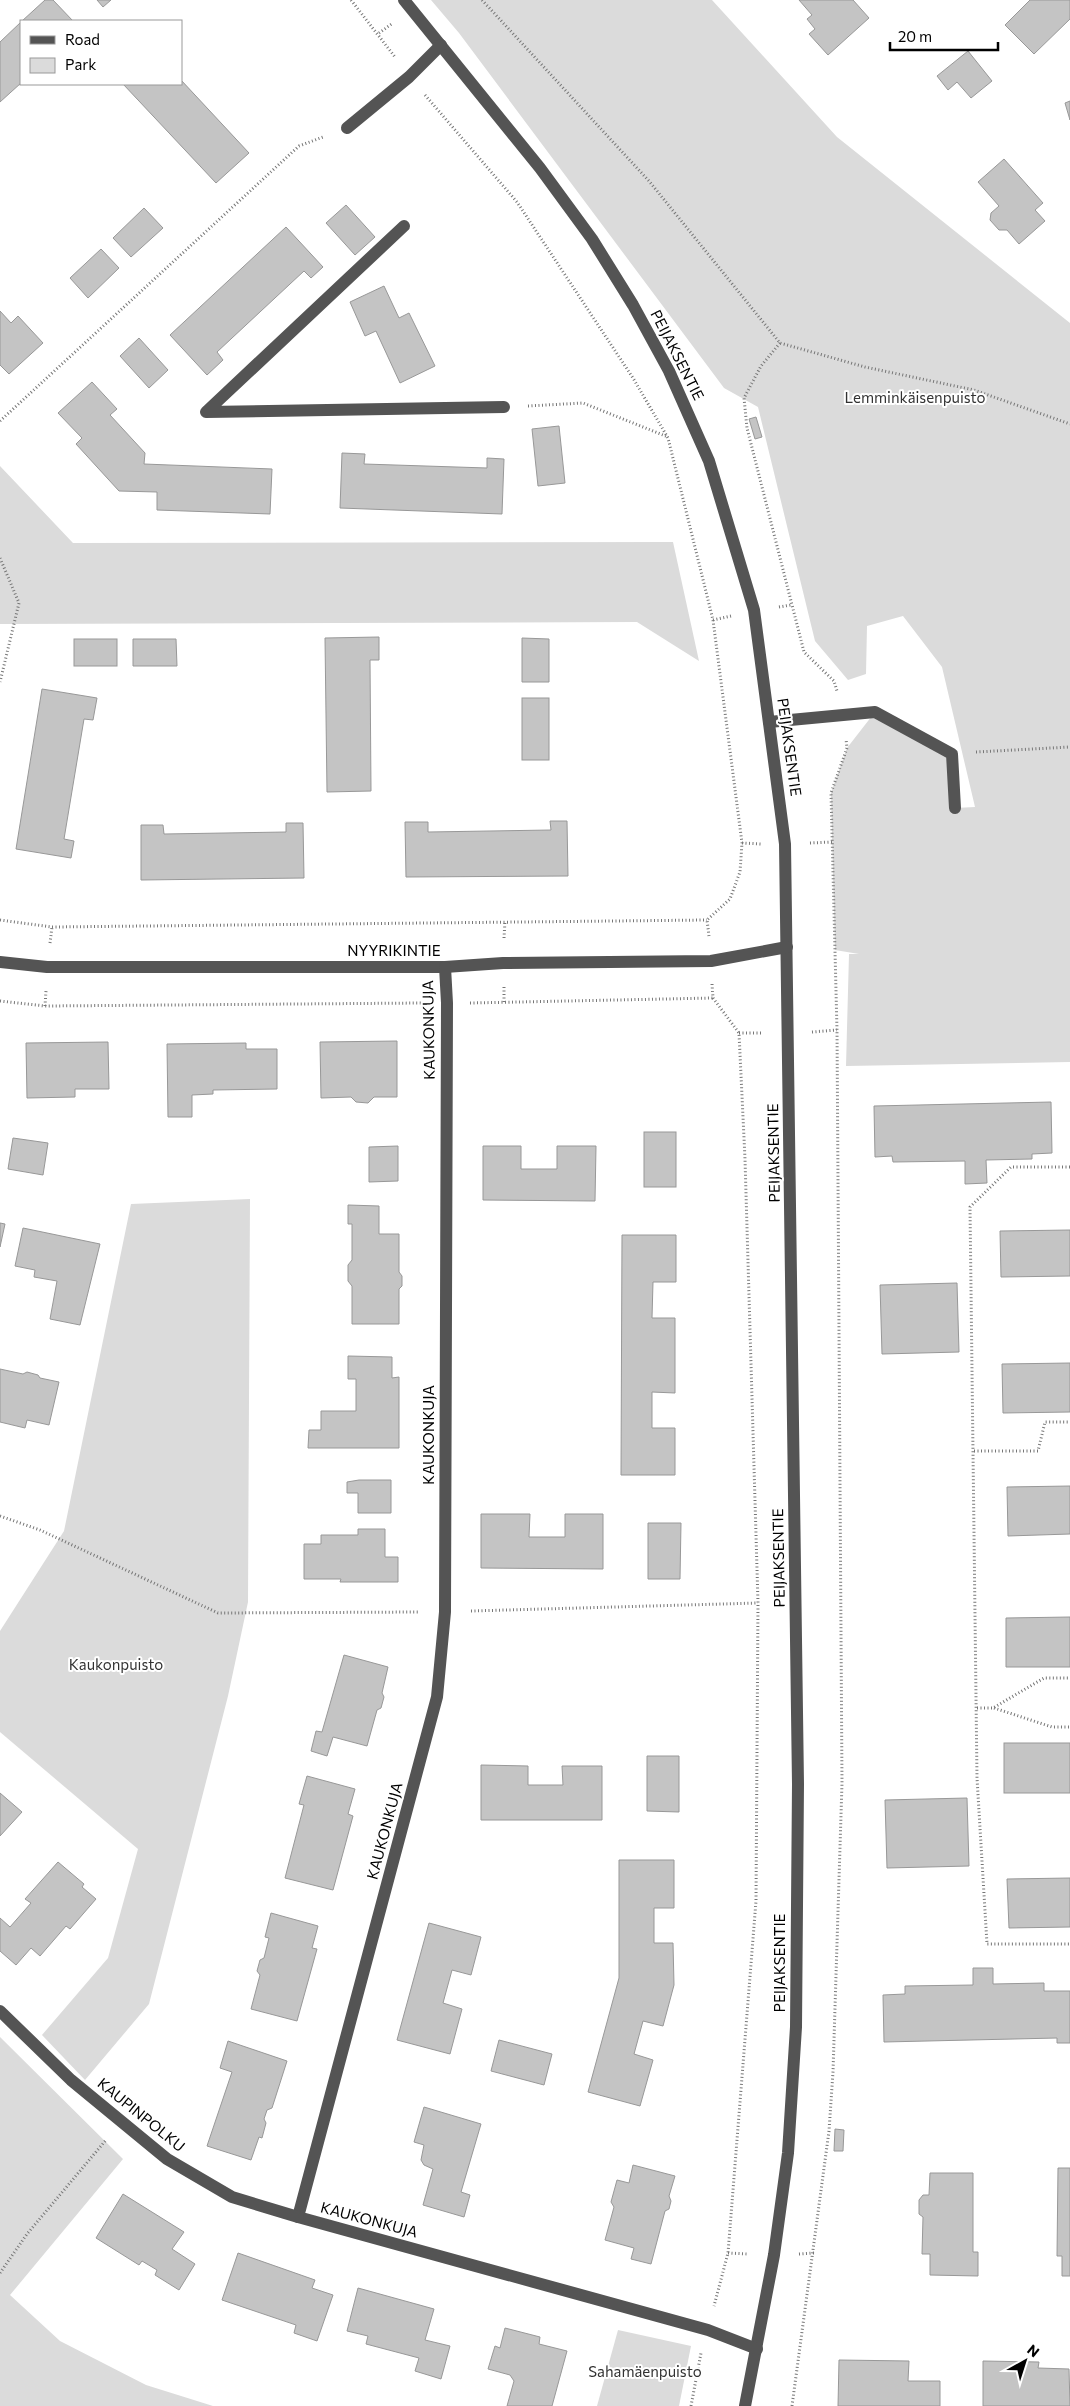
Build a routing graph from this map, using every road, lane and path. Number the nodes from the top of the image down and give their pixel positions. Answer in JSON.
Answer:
{"nodes":[{"id":1,"x":351,"y":0,"type":"edge"},
{"id":2,"x":404,"y":0,"type":"edge"},
{"id":3,"x":482,"y":0,"type":"edge"},
{"id":4,"x":441,"y":45,"type":"junction"},
{"id":5,"x":409,"y":77,"type":"junction"},
{"id":6,"x":347,"y":128,"type":"joint"},
{"id":7,"x":404,"y":226,"type":"dead end"},
{"id":8,"x":780,"y":344,"type":"junction"},
{"id":9,"x":504,"y":407,"type":"joint"},
{"id":10,"x":0,"y":421,"type":"edge"},
{"id":11,"x":1070,"y":424,"type":"edge"},
{"id":12,"x":668,"y":438,"type":"junction"},
{"id":13,"x":0,"y":558,"type":"edge"},
{"id":14,"x":0,"y":682,"type":"edge"},
{"id":15,"x":842,"y":716,"type":"junction"},
{"id":16,"x":769,"y":722,"type":"junction"},
{"id":17,"x":1070,"y":747,"type":"edge"},
{"id":18,"x":952,"y":754,"type":"junction"},
{"id":19,"x":955,"y":808,"type":"dead end"},
{"id":20,"x":0,"y":920,"type":"edge"},
{"id":21,"x":707,"y":920,"type":"junction"},
{"id":22,"x":787,"y":947,"type":"junction"},
{"id":23,"x":711,"y":961,"type":"junction"},
{"id":24,"x":0,"y":962,"type":"edge"},
{"id":25,"x":445,"y":967,"type":"junction"},
{"id":26,"x":713,"y":998,"type":"junction"},
{"id":27,"x":0,"y":1001,"type":"edge"},
{"id":28,"x":447,"y":1003,"type":"junction"},
{"id":29,"x":1070,"y":1167,"type":"edge"},
{"id":30,"x":1070,"y":1422,"type":"edge"},
{"id":31,"x":974,"y":1451,"type":"junction"},
{"id":32,"x":0,"y":1516,"type":"edge"},
{"id":33,"x":758,"y":1602,"type":"junction"},
{"id":34,"x":445,"y":1612,"type":"junction"},
{"id":35,"x":1070,"y":1678,"type":"edge"},
{"id":36,"x":977,"y":1708,"type":"junction"},
{"id":37,"x":993,"y":1708,"type":"junction"},
{"id":38,"x":1070,"y":1727,"type":"edge"},
{"id":39,"x":1070,"y":1944,"type":"edge"},
{"id":40,"x":4,"y":2016,"type":"edge"},
{"id":41,"x":122,"y":2121,"type":"junction"},
{"id":42,"x":298,"y":2218,"type":"junction"},
{"id":43,"x":0,"y":2272,"type":"edge"},
{"id":44,"x":708,"y":2330,"type":"junction"},
{"id":45,"x":757,"y":2348,"type":"junction"},
{"id":46,"x":691,"y":2406,"type":"edge"},
{"id":47,"x":746,"y":2406,"type":"edge"},
{"id":48,"x":792,"y":2406,"type":"edge"}],
"edges":[{"from":1,"to":5,"type":"path"},
{"from":2,"to":4,"type":"street","name":"PEIJAKSENTIE"},
{"from":3,"to":8,"type":"path"},
{"from":4,"to":5,"type":"street"},
{"from":4,"to":16,"type":"street","name":"PEIJAKSENTIE"},
{"from":5,"to":6,"type":"street"},
{"from":5,"to":12,"type":"path"},
{"from":6,"to":10,"type":"path"},
{"from":7,"to":9,"type":"street"},
{"from":8,"to":11,"type":"path"},
{"from":8,"to":15,"type":"path"},
{"from":9,"to":12,"type":"path"},
{"from":12,"to":21,"type":"path"},
{"from":13,"to":14,"type":"path"},
{"from":15,"to":16,"type":"street"},
{"from":15,"to":18,"type":"street"},
{"from":15,"to":48,"type":"path"},
{"from":16,"to":22,"type":"street","name":"PEIJAKSENTIE"},
{"from":17,"to":18,"type":"path"},
{"from":18,"to":19,"type":"street"},
{"from":20,"to":21,"type":"path"},
{"from":21,"to":23,"type":"path"},
{"from":22,"to":23,"type":"street","name":"NYYRIKINTIE"},
{"from":22,"to":45,"type":"street","name":"PEIJAKSENTIE"},
{"from":23,"to":25,"type":"street","name":"NYYRIKINTIE"},
{"from":23,"to":26,"type":"path"},
{"from":24,"to":25,"type":"street","name":"NYYRIKINTIE"},
{"from":25,"to":28,"type":"street","name":"KAUKONKUJA"},
{"from":26,"to":28,"type":"path"},
{"from":26,"to":33,"type":"path"},
{"from":27,"to":28,"type":"path"},
{"from":28,"to":34,"type":"street","name":"KAUKONKUJA"},
{"from":29,"to":31,"type":"path"},
{"from":30,"to":31,"type":"path"},
{"from":31,"to":36,"type":"path"},
{"from":32,"to":34,"type":"path"},
{"from":33,"to":34,"type":"path"},
{"from":33,"to":44,"type":"path"},
{"from":34,"to":42,"type":"street","name":"KAUKONKUJA"},
{"from":35,"to":37,"type":"path"},
{"from":36,"to":37,"type":"path"},
{"from":36,"to":39,"type":"path"},
{"from":37,"to":38,"type":"path"},
{"from":40,"to":41,"type":"street","name":"KAUPINPOLKU"},
{"from":41,"to":42,"type":"street","name":"KAUPINPOLKU"},
{"from":41,"to":43,"type":"path"},
{"from":42,"to":44,"type":"street","name":"KAUKONKUJA"},
{"from":44,"to":45,"type":"street","name":"KAUKONKUJA"},
{"from":44,"to":46,"type":"path"},
{"from":45,"to":47,"type":"street","name":"PEIJAKSENTIE"}]}
